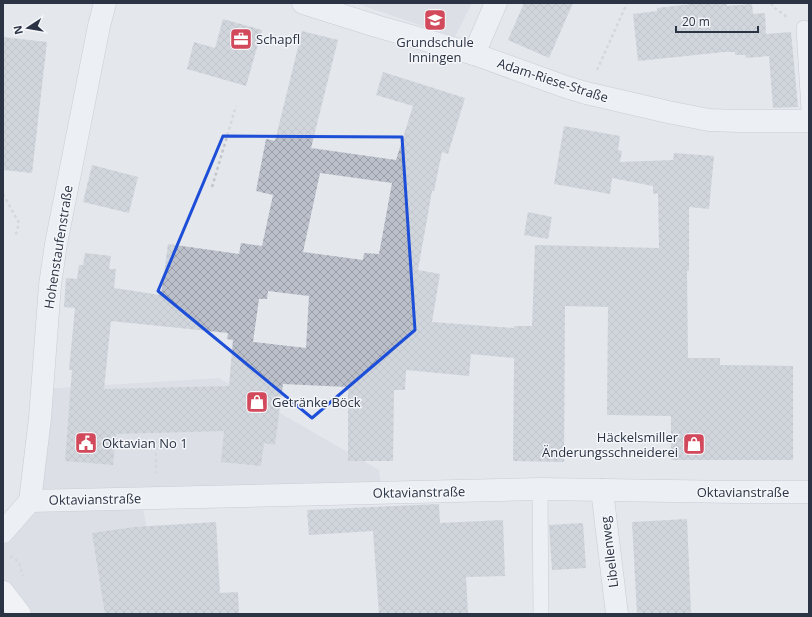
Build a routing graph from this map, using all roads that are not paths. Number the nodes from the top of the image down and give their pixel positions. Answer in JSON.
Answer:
{"nodes":[{"id":1,"x":106,"y":3,"type":"edge"},
{"id":2,"x":303,"y":3,"type":"edge"},
{"id":3,"x":496,"y":3,"type":"edge"},
{"id":4,"x":804,"y":28,"type":"dead end"},
{"id":5,"x":474,"y":54,"type":"junction"},
{"id":6,"x":809,"y":110,"type":"edge"},
{"id":7,"x":809,"y":121,"type":"edge"},
{"id":8,"x":540,"y":489,"type":"junction"},
{"id":9,"x":602,"y":490,"type":"junction"},
{"id":10,"x":809,"y":492,"type":"edge"},
{"id":11,"x":30,"y":501,"type":"junction"},
{"id":12,"x":3,"y":532,"type":"edge"},
{"id":13,"x":3,"y":592,"type":"edge"},
{"id":14,"x":20,"y":614,"type":"edge"},
{"id":15,"x":541,"y":614,"type":"edge"},
{"id":16,"x":617,"y":614,"type":"edge"}],
"edges":[{"from":1,"to":11,"type":"street","name":"Hohenstaufenstraße"},
{"from":2,"to":5,"type":"street","name":"Adam-Riese-Straße"},
{"from":3,"to":5,"type":"street"},
{"from":4,"to":6,"type":"lane"},
{"from":5,"to":7,"type":"street","name":"Adam-Riese-Straße"},
{"from":8,"to":9,"type":"street","name":"Oktavianstraße"},
{"from":8,"to":11,"type":"street","name":"Oktavianstraße"},
{"from":8,"to":15,"type":"lane"},
{"from":9,"to":10,"type":"street","name":"Oktavianstraße"},
{"from":9,"to":16,"type":"street","name":"Libellenweg"},
{"from":11,"to":12,"type":"street"},
{"from":13,"to":14,"type":"main road"}]}
